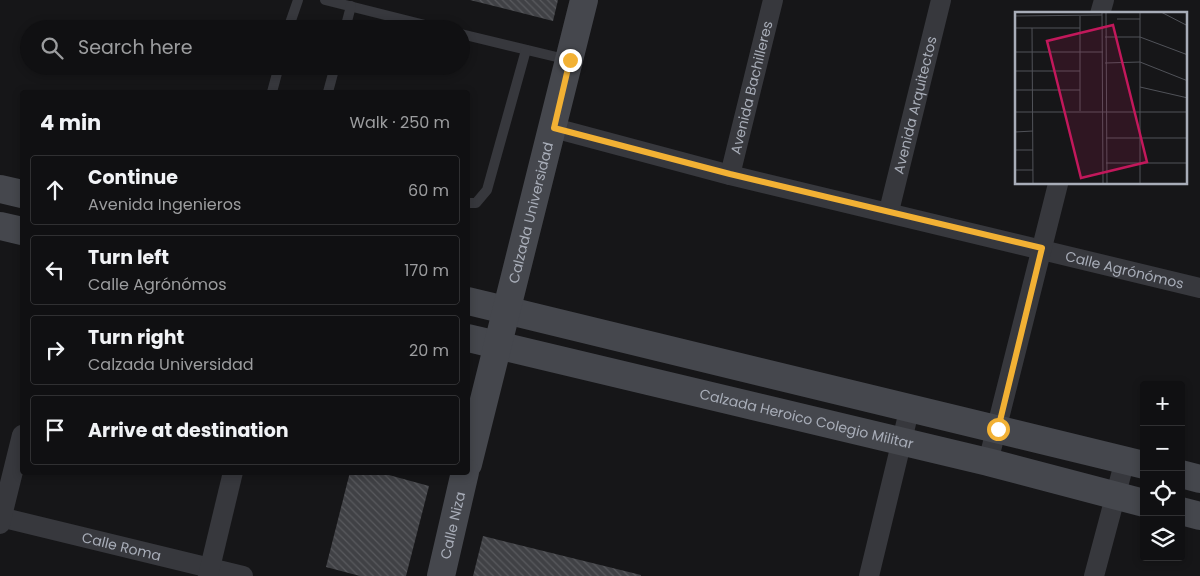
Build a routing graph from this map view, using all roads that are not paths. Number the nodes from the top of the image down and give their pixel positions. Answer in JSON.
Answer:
{"nodes":[{"id":1,"x":298,"y":0,"type":"edge"},
{"id":2,"x":325,"y":0,"type":"edge"},
{"id":3,"x":584,"y":0,"type":"edge"},
{"id":4,"x":773,"y":0,"type":"edge"},
{"id":5,"x":941,"y":0,"type":"edge"},
{"id":6,"x":351,"y":6,"type":"junction"},
{"id":7,"x":291,"y":20,"type":"edge"},
{"id":8,"x":347,"y":20,"type":"edge"},
{"id":9,"x":406,"y":20,"type":"edge"},
{"id":10,"x":470,"y":36,"type":"edge"},
{"id":11,"x":526,"y":50,"type":"junction"},
{"id":12,"x":570,"y":60,"type":"junction"},
{"id":13,"x":277,"y":75,"type":"edge"},
{"id":14,"x":333,"y":75,"type":"edge"},
{"id":15,"x":273,"y":90,"type":"edge"},
{"id":16,"x":329,"y":90,"type":"edge"},
{"id":17,"x":554,"y":128,"type":"junction"},
{"id":18,"x":730,"y":174,"type":"junction"},
{"id":19,"x":1058,"y":185,"type":"edge"},
{"id":20,"x":0,"y":189,"type":"edge"},
{"id":21,"x":20,"y":194,"type":"edge"},
{"id":22,"x":470,"y":203,"type":"edge"},
{"id":23,"x":889,"y":211,"type":"junction"},
{"id":24,"x":0,"y":226,"type":"edge"},
{"id":25,"x":20,"y":231,"type":"edge"},
{"id":26,"x":1042,"y":248,"type":"junction"},
{"id":27,"x":1200,"y":288,"type":"edge"},
{"id":28,"x":470,"y":301,"type":"edge"},
{"id":29,"x":505,"y":310,"type":"junction"},
{"id":30,"x":470,"y":338,"type":"edge"},
{"id":31,"x":496,"y":345,"type":"junction"},
{"id":32,"x":910,"y":407,"type":"junction"},
{"id":33,"x":998,"y":429,"type":"junction"},
{"id":34,"x":20,"y":443,"type":"edge"},
{"id":35,"x":902,"y":443,"type":"junction"},
{"id":36,"x":470,"y":456,"type":"edge"},
{"id":37,"x":988,"y":462,"type":"junction"},
{"id":38,"x":1134,"y":462,"type":"edge"},
{"id":39,"x":232,"y":475,"type":"edge"},
{"id":40,"x":464,"y":475,"type":"edge"},
{"id":41,"x":1185,"y":475,"type":"edge"},
{"id":42,"x":1200,"y":479,"type":"edge"},
{"id":43,"x":1116,"y":496,"type":"junction"},
{"id":44,"x":1140,"y":502,"type":"edge"},
{"id":45,"x":1185,"y":512,"type":"edge"},
{"id":46,"x":1200,"y":516,"type":"edge"},
{"id":47,"x":0,"y":520,"type":"edge"},
{"id":48,"x":209,"y":572,"type":"edge"},
{"id":49,"x":242,"y":576,"type":"edge"},
{"id":50,"x":441,"y":576,"type":"edge"},
{"id":51,"x":870,"y":576,"type":"edge"},
{"id":52,"x":1094,"y":576,"type":"edge"}],
"edges":[{"from":1,"to":7,"type":"lane"},
{"from":2,"to":6,"type":"lane"},
{"from":3,"to":12,"type":"main road","name":"Calzada Universidad"},
{"from":4,"to":18,"type":"street","name":"Avenida Bachilleres"},
{"from":5,"to":23,"type":"street","name":"Avenida Arquitectos"},
{"from":6,"to":8,"type":"lane"},
{"from":6,"to":9,"type":"lane"},
{"from":10,"to":11,"type":"lane"},
{"from":11,"to":12,"type":"lane"},
{"from":11,"to":22,"type":"lane"},
{"from":12,"to":17,"type":"main road","name":"Calzada Universidad"},
{"from":13,"to":15,"type":"lane"},
{"from":14,"to":16,"type":"lane"},
{"from":17,"to":18,"type":"street","name":"Calle Agrónómos"},
{"from":17,"to":29,"type":"main road","name":"Calzada Universidad"},
{"from":18,"to":23,"type":"street","name":"Calle Agrónómos"},
{"from":19,"to":26,"type":"street"},
{"from":20,"to":21,"type":"main road"},
{"from":23,"to":26,"type":"street","name":"Calle Agrónómos"},
{"from":24,"to":25,"type":"main road"},
{"from":26,"to":27,"type":"street","name":"Calle Agrónómos"},
{"from":26,"to":33,"type":"street"},
{"from":28,"to":29,"type":"main road"},
{"from":29,"to":31,"type":"main road","name":"Calzada Universidad"},
{"from":29,"to":32,"type":"main road"},
{"from":30,"to":31,"type":"main road","name":"Calzada Heroico Colegio Militar"},
{"from":31,"to":35,"type":"main road","name":"Calzada Heroico Colegio Militar"},
{"from":31,"to":36,"type":"main road"},
{"from":32,"to":33,"type":"main road"},
{"from":32,"to":35,"type":"street"},
{"from":33,"to":37,"type":"street"},
{"from":33,"to":38,"type":"main road"},
{"from":34,"to":47,"type":"street"},
{"from":35,"to":37,"type":"main road","name":"Calzada Heroico Colegio Militar"},
{"from":35,"to":51,"type":"street"},
{"from":37,"to":43,"type":"main road","name":"Calzada Heroico Colegio Militar"},
{"from":38,"to":43,"type":"street"},
{"from":39,"to":48,"type":"street"},
{"from":40,"to":50,"type":"main road","name":"Calle Niza"},
{"from":41,"to":42,"type":"main road"},
{"from":43,"to":44,"type":"main road","name":"Calzada Heroico Colegio Militar"},
{"from":43,"to":52,"type":"street"},
{"from":45,"to":46,"type":"main road"},
{"from":47,"to":48,"type":"street","name":"Calle Roma"},
{"from":48,"to":49,"type":"street","name":"Calle Roma"}]}
